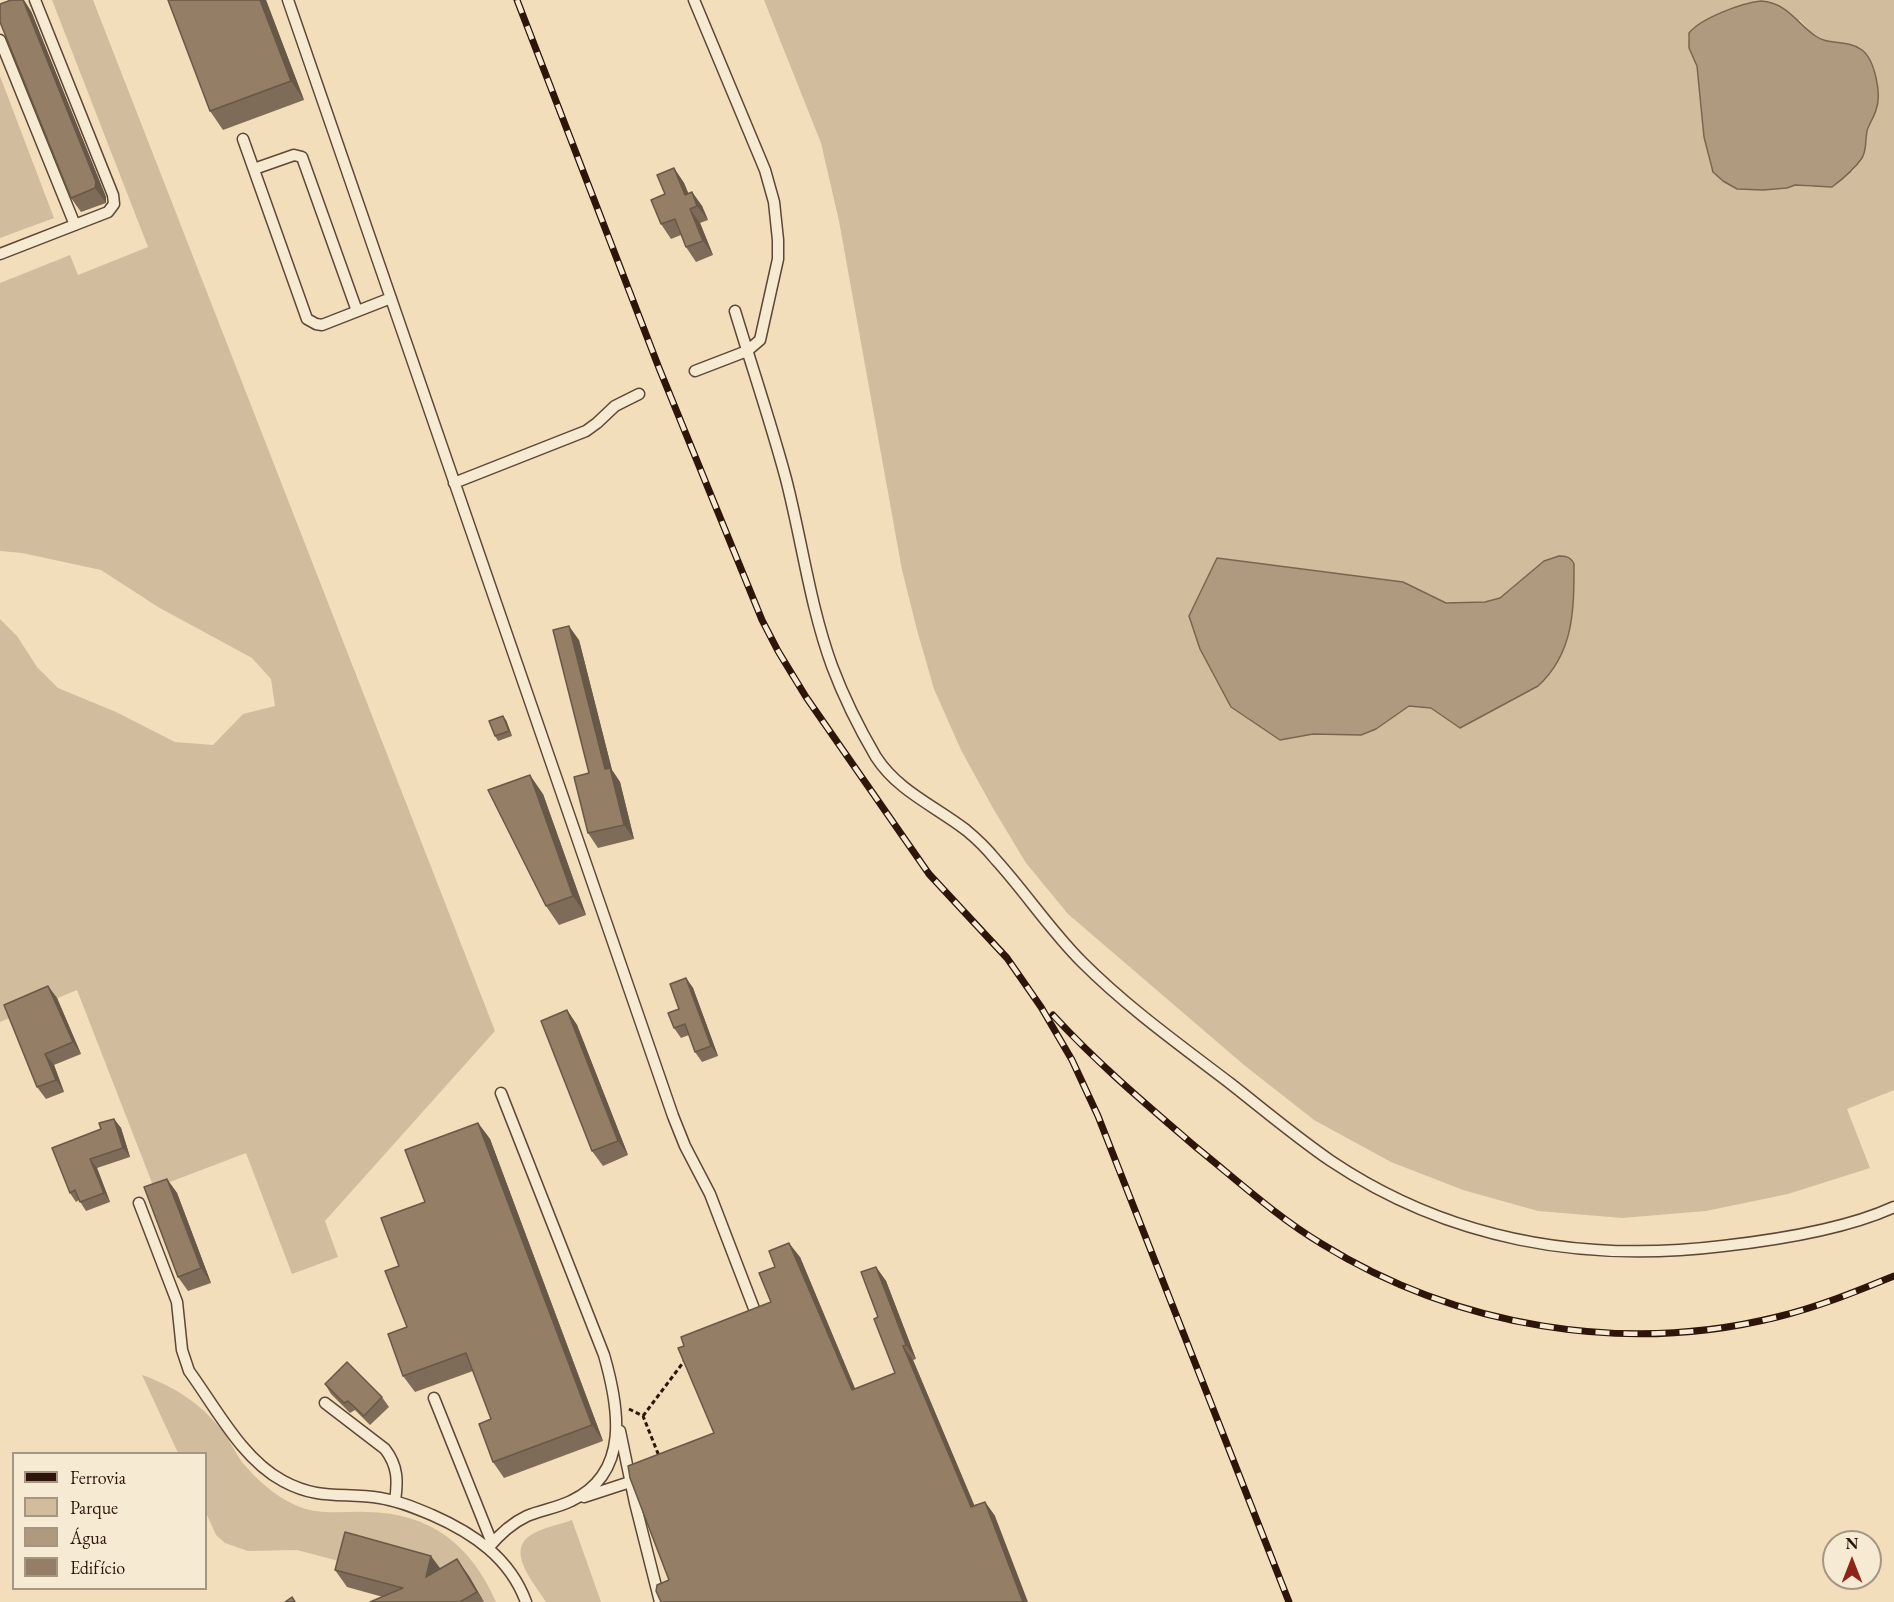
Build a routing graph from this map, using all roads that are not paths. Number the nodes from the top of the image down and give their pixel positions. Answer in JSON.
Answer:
{"nodes":[{"id":1,"x":35,"y":0,"type":"edge"},
{"id":2,"x":288,"y":0,"type":"edge"},
{"id":3,"x":694,"y":0,"type":"edge"},
{"id":4,"x":0,"y":40,"type":"edge"},
{"id":5,"x":243,"y":138,"type":"dead end"},
{"id":6,"x":254,"y":169,"type":"junction"},
{"id":7,"x":75,"y":225,"type":"junction"},
{"id":8,"x":0,"y":254,"type":"edge"},
{"id":9,"x":391,"y":298,"type":"junction"},
{"id":10,"x":357,"y":311,"type":"junction"},
{"id":11,"x":735,"y":311,"type":"dead end"},
{"id":12,"x":747,"y":351,"type":"junction"},
{"id":13,"x":695,"y":372,"type":"dead end"},
{"id":14,"x":639,"y":394,"type":"dead end"},
{"id":15,"x":454,"y":483,"type":"junction"},
{"id":16,"x":501,"y":1093,"type":"dead end"},
{"id":17,"x":139,"y":1203,"type":"dead end"},
{"id":18,"x":1894,"y":1207,"type":"edge"},
{"id":19,"x":758,"y":1319,"type":"edge"},
{"id":20,"x":434,"y":1398,"type":"dead end"},
{"id":21,"x":614,"y":1402,"type":"junction"},
{"id":22,"x":325,"y":1403,"type":"dead end"},
{"id":23,"x":630,"y":1482,"type":"junction"},
{"id":24,"x":395,"y":1501,"type":"junction"},
{"id":25,"x":570,"y":1502,"type":"junction"},
{"id":26,"x":490,"y":1545,"type":"junction"},
{"id":27,"x":526,"y":1602,"type":"edge"},
{"id":28,"x":660,"y":1602,"type":"edge"}],
"edges":[{"from":1,"to":7,"type":"lane"},
{"from":2,"to":9,"type":"lane"},
{"from":3,"to":12,"type":"lane"},
{"from":4,"to":7,"type":"lane"},
{"from":5,"to":6,"type":"lane"},
{"from":6,"to":10,"type":"lane"},
{"from":6,"to":10,"type":"lane"},
{"from":7,"to":8,"type":"lane"},
{"from":9,"to":10,"type":"lane"},
{"from":9,"to":15,"type":"lane"},
{"from":11,"to":12,"type":"lane"},
{"from":12,"to":13,"type":"lane"},
{"from":12,"to":18,"type":"lane"},
{"from":14,"to":15,"type":"lane"},
{"from":15,"to":19,"type":"lane"},
{"from":16,"to":21,"type":"lane"},
{"from":17,"to":24,"type":"lane"},
{"from":20,"to":26,"type":"lane"},
{"from":21,"to":23,"type":"lane"},
{"from":21,"to":25,"type":"lane"},
{"from":22,"to":24,"type":"lane"},
{"from":23,"to":25,"type":"lane"},
{"from":23,"to":28,"type":"lane"},
{"from":24,"to":26,"type":"lane"},
{"from":25,"to":26,"type":"lane"},
{"from":26,"to":27,"type":"lane"}]}
